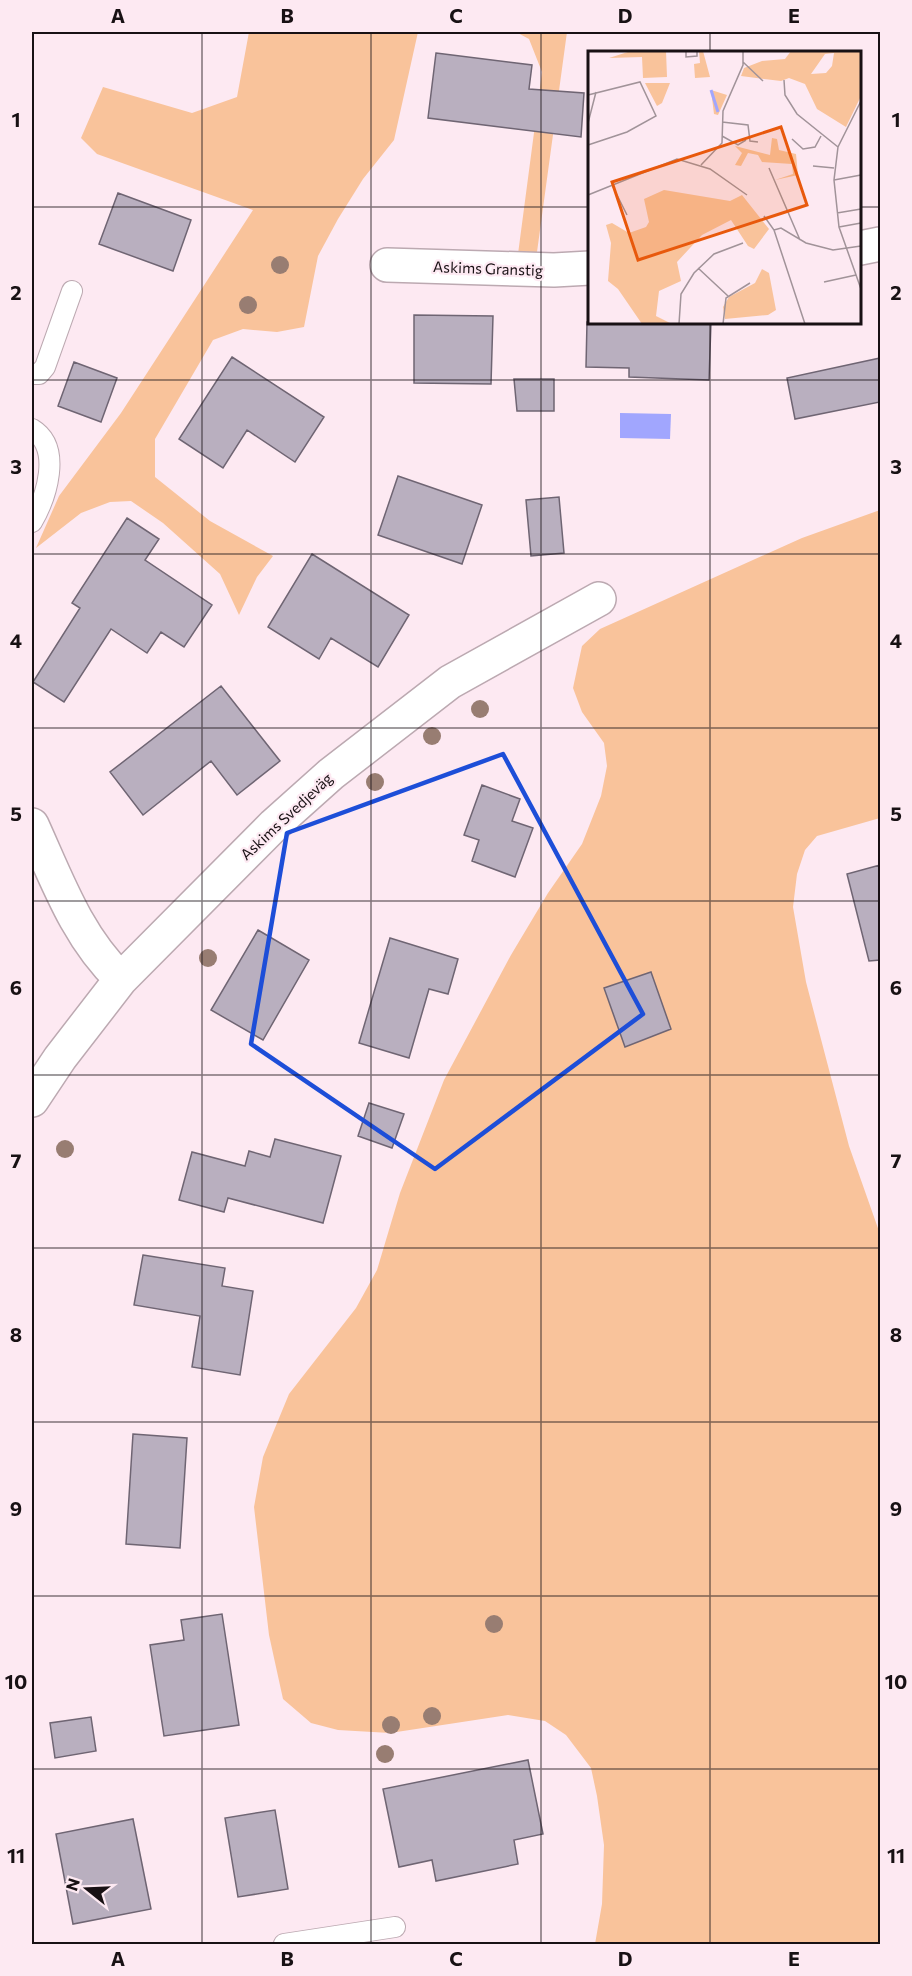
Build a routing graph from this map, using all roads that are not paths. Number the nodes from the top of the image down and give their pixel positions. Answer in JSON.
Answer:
{"nodes":[{"id":1,"x":880,"y":244,"type":"edge"},
{"id":2,"x":861,"y":248,"type":"edge"},
{"id":3,"x":387,"y":265,"type":"dead end"},
{"id":4,"x":588,"y":268,"type":"edge"},
{"id":5,"x":72,"y":291,"type":"dead end"},
{"id":6,"x":32,"y":374,"type":"edge"},
{"id":7,"x":32,"y":429,"type":"edge"},
{"id":8,"x":32,"y":522,"type":"edge"},
{"id":9,"x":599,"y":599,"type":"dead end"},
{"id":10,"x":32,"y":825,"type":"edge"},
{"id":11,"x":121,"y":979,"type":"junction"},
{"id":12,"x":32,"y":1100,"type":"edge"},
{"id":13,"x":395,"y":1927,"type":"dead end"},
{"id":14,"x":284,"y":1944,"type":"edge"}],
"edges":[{"from":1,"to":2,"type":"street"},
{"from":3,"to":4,"type":"street","name":"Askims Granstig"},
{"from":5,"to":6,"type":"lane"},
{"from":7,"to":8,"type":"lane"},
{"from":9,"to":11,"type":"street","name":"Askims Svedjeväg"},
{"from":10,"to":11,"type":"street"},
{"from":11,"to":12,"type":"street","name":"Askims Svedjeväg"},
{"from":13,"to":14,"type":"lane"}]}
